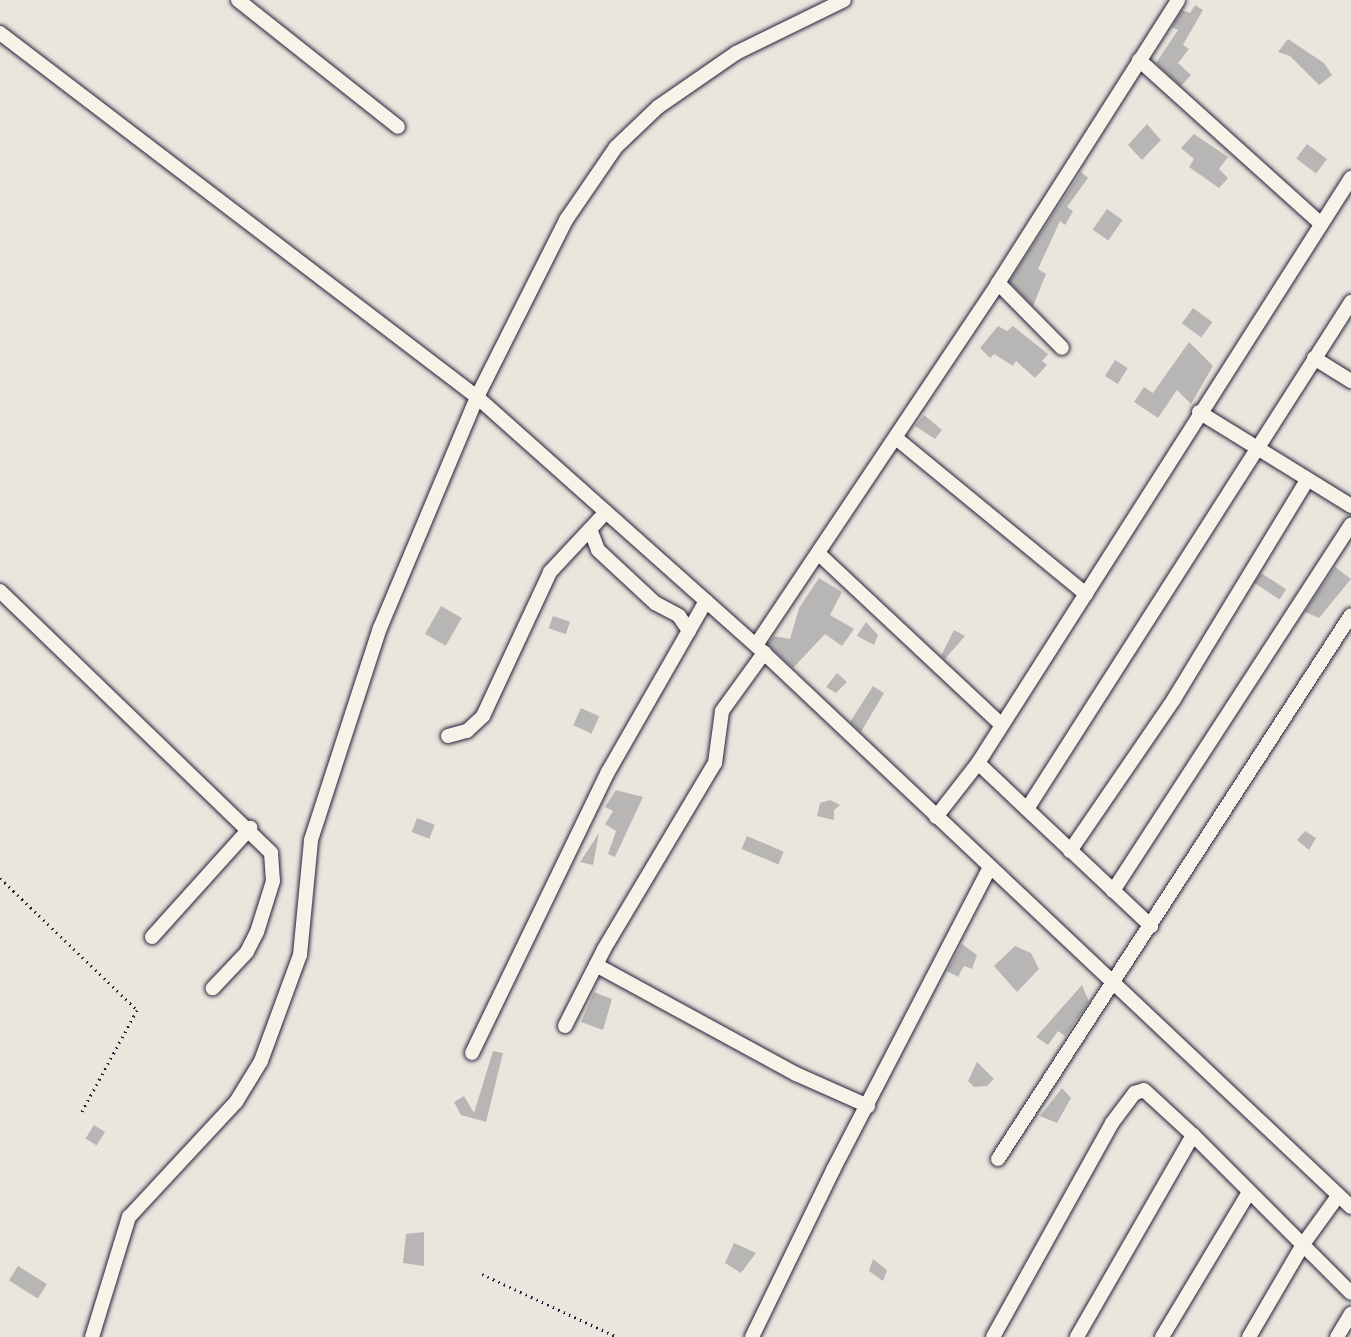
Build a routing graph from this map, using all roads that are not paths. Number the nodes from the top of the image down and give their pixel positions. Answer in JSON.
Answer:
{"nodes":[{"id":1,"x":238,"y":0,"type":"edge"},
{"id":2,"x":844,"y":0,"type":"edge"},
{"id":3,"x":1178,"y":0,"type":"edge"},
{"id":4,"x":0,"y":33,"type":"edge"},
{"id":5,"x":1139,"y":60,"type":"junction"},
{"id":6,"x":398,"y":127,"type":"dead end"},
{"id":7,"x":1351,"y":178,"type":"edge"},
{"id":8,"x":1321,"y":224,"type":"junction"},
{"id":9,"x":998,"y":283,"type":"junction"},
{"id":10,"x":1351,"y":302,"type":"edge"},
{"id":11,"x":1062,"y":348,"type":"dead end"},
{"id":12,"x":1314,"y":358,"type":"junction"},
{"id":13,"x":1351,"y":381,"type":"edge"},
{"id":14,"x":477,"y":397,"type":"junction"},
{"id":15,"x":1199,"y":412,"type":"junction"},
{"id":16,"x":896,"y":438,"type":"junction"},
{"id":17,"x":1257,"y":450,"type":"junction"},
{"id":18,"x":1307,"y":480,"type":"junction"},
{"id":19,"x":1351,"y":506,"type":"edge"},
{"id":20,"x":606,"y":512,"type":"junction"},
{"id":21,"x":1351,"y":525,"type":"edge"},
{"id":22,"x":590,"y":529,"type":"junction"},
{"id":23,"x":819,"y":554,"type":"junction"},
{"id":24,"x":0,"y":591,"type":"edge"},
{"id":25,"x":1086,"y":594,"type":"junction"},
{"id":26,"x":706,"y":601,"type":"junction"},
{"id":27,"x":1351,"y":615,"type":"edge"},
{"id":28,"x":689,"y":631,"type":"junction"},
{"id":29,"x":760,"y":649,"type":"junction"},
{"id":30,"x":1002,"y":725,"type":"junction"},
{"id":31,"x":448,"y":736,"type":"dead end"},
{"id":32,"x":978,"y":763,"type":"junction"},
{"id":33,"x":1027,"y":809,"type":"junction"},
{"id":34,"x":936,"y":817,"type":"junction"},
{"id":35,"x":250,"y":828,"type":"junction"},
{"id":36,"x":1070,"y":851,"type":"junction"},
{"id":37,"x":990,"y":867,"type":"junction"},
{"id":38,"x":1113,"y":891,"type":"junction"},
{"id":39,"x":1151,"y":926,"type":"junction"},
{"id":40,"x":152,"y":937,"type":"dead end"},
{"id":41,"x":596,"y":966,"type":"junction"},
{"id":42,"x":1112,"y":981,"type":"junction"},
{"id":43,"x":213,"y":987,"type":"dead end"},
{"id":44,"x":565,"y":1026,"type":"dead end"},
{"id":45,"x":472,"y":1053,"type":"dead end"},
{"id":46,"x":868,"y":1106,"type":"junction"},
{"id":47,"x":1193,"y":1135,"type":"junction"},
{"id":48,"x":998,"y":1159,"type":"dead end"},
{"id":49,"x":1249,"y":1192,"type":"junction"},
{"id":50,"x":1338,"y":1196,"type":"junction"},
{"id":51,"x":1351,"y":1207,"type":"edge"},
{"id":52,"x":1304,"y":1243,"type":"junction"},
{"id":53,"x":1351,"y":1293,"type":"edge"},
{"id":54,"x":1351,"y":1314,"type":"edge"},
{"id":55,"x":92,"y":1337,"type":"edge"},
{"id":56,"x":752,"y":1337,"type":"edge"},
{"id":57,"x":993,"y":1337,"type":"edge"},
{"id":58,"x":1077,"y":1337,"type":"edge"},
{"id":59,"x":1162,"y":1337,"type":"edge"},
{"id":60,"x":1249,"y":1337,"type":"edge"},
{"id":61,"x":1337,"y":1337,"type":"edge"}],
"edges":[{"from":1,"to":6,"type":"street"},
{"from":2,"to":14,"type":"street"},
{"from":3,"to":5,"type":"street"},
{"from":4,"to":14,"type":"street"},
{"from":5,"to":8,"type":"street"},
{"from":5,"to":9,"type":"street"},
{"from":7,"to":8,"type":"street"},
{"from":8,"to":15,"type":"street"},
{"from":9,"to":11,"type":"street"},
{"from":9,"to":16,"type":"street"},
{"from":10,"to":12,"type":"street"},
{"from":12,"to":13,"type":"street"},
{"from":12,"to":17,"type":"street"},
{"from":14,"to":20,"type":"street"},
{"from":14,"to":55,"type":"street"},
{"from":15,"to":17,"type":"street"},
{"from":15,"to":25,"type":"street"},
{"from":16,"to":23,"type":"street"},
{"from":16,"to":25,"type":"street"},
{"from":17,"to":18,"type":"street"},
{"from":17,"to":33,"type":"street"},
{"from":18,"to":19,"type":"street"},
{"from":18,"to":36,"type":"street"},
{"from":20,"to":22,"type":"street"},
{"from":20,"to":26,"type":"street"},
{"from":21,"to":38,"type":"street"},
{"from":22,"to":28,"type":"street"},
{"from":22,"to":31,"type":"street"},
{"from":23,"to":29,"type":"street"},
{"from":23,"to":30,"type":"street"},
{"from":24,"to":35,"type":"street"},
{"from":25,"to":30,"type":"street"},
{"from":26,"to":28,"type":"street"},
{"from":26,"to":29,"type":"street"},
{"from":27,"to":39,"type":"street"},
{"from":28,"to":45,"type":"street"},
{"from":29,"to":34,"type":"street"},
{"from":29,"to":41,"type":"street"},
{"from":30,"to":32,"type":"street"},
{"from":32,"to":33,"type":"street"},
{"from":32,"to":34,"type":"street"},
{"from":33,"to":36,"type":"street"},
{"from":34,"to":37,"type":"street"},
{"from":35,"to":40,"type":"street"},
{"from":35,"to":43,"type":"street"},
{"from":36,"to":38,"type":"street"},
{"from":37,"to":42,"type":"street"},
{"from":37,"to":46,"type":"street"},
{"from":38,"to":39,"type":"street"},
{"from":39,"to":42,"type":"street"},
{"from":41,"to":44,"type":"street"},
{"from":41,"to":46,"type":"street"},
{"from":42,"to":48,"type":"street"},
{"from":42,"to":50,"type":"street"},
{"from":46,"to":56,"type":"street"},
{"from":47,"to":49,"type":"street"},
{"from":47,"to":57,"type":"street"},
{"from":47,"to":58,"type":"street"},
{"from":49,"to":52,"type":"street"},
{"from":49,"to":59,"type":"street"},
{"from":50,"to":51,"type":"street"},
{"from":50,"to":52,"type":"street"},
{"from":52,"to":53,"type":"street"},
{"from":52,"to":60,"type":"street"},
{"from":54,"to":61,"type":"street"}]}
